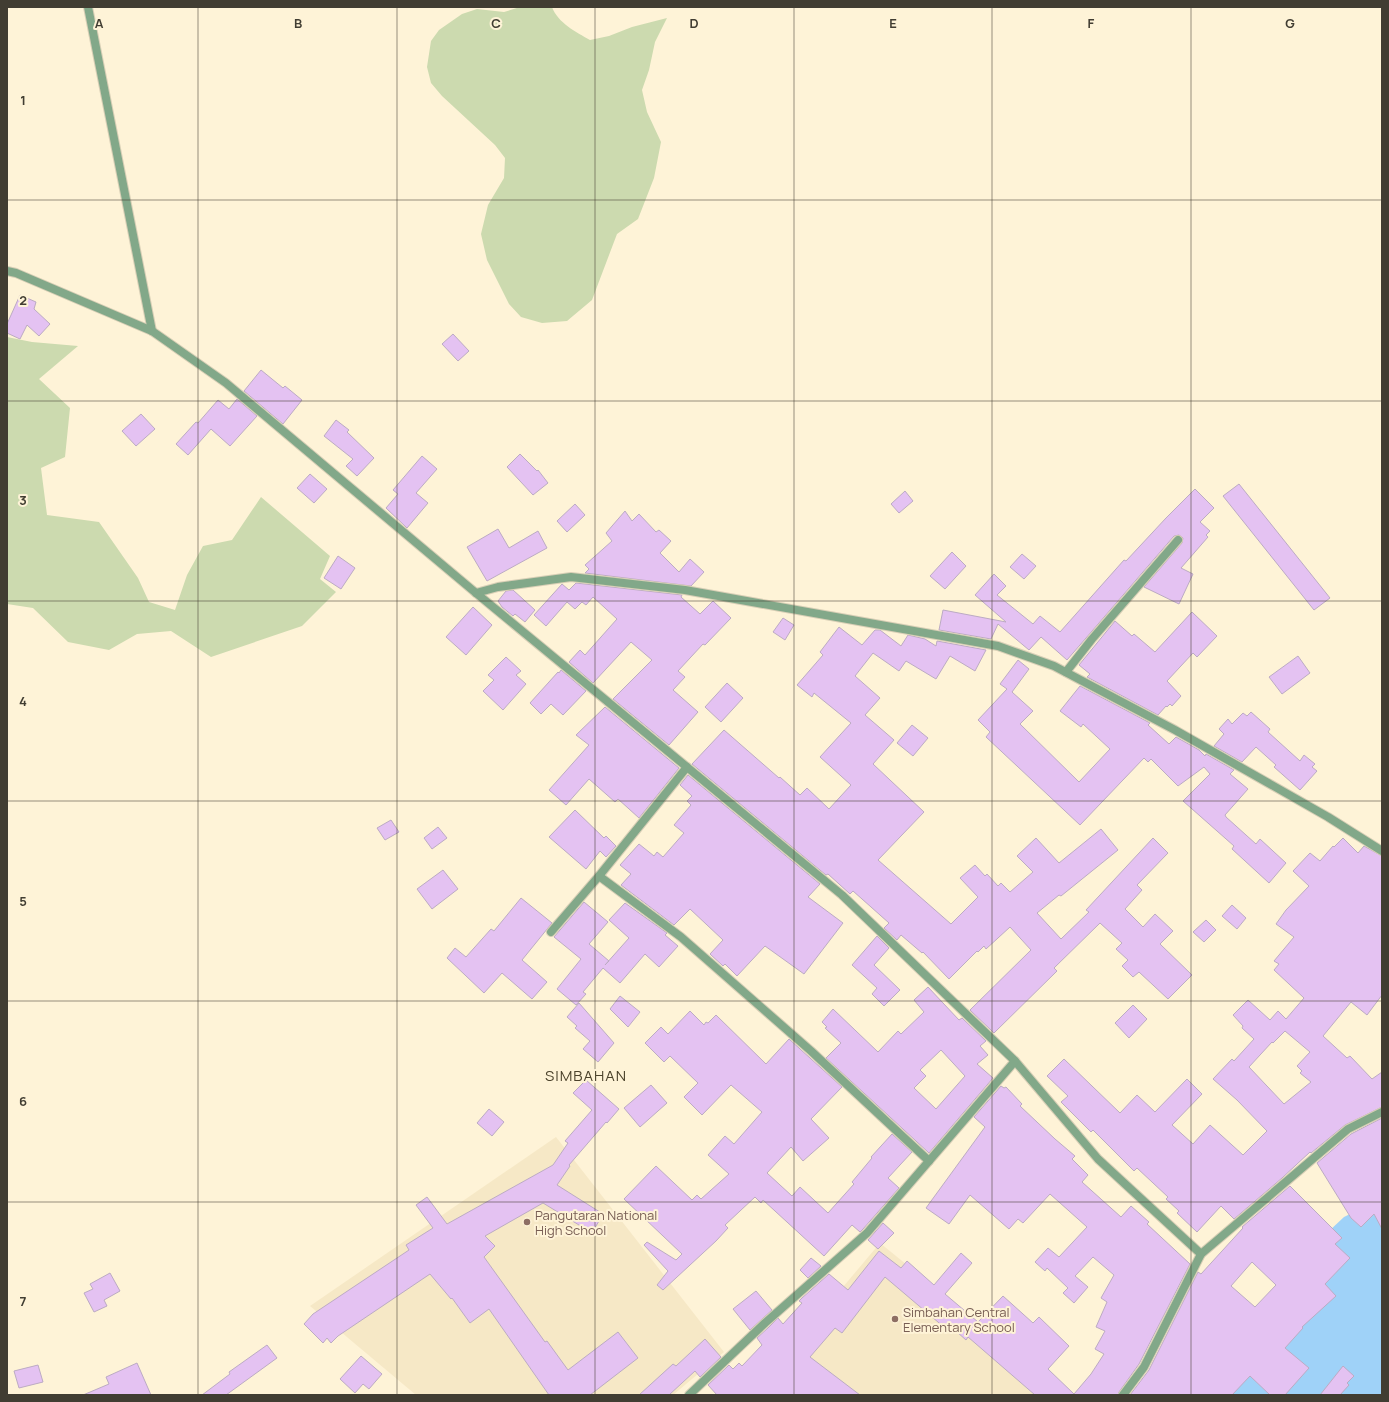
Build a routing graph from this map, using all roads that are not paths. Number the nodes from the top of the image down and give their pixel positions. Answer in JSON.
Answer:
{"nodes":[{"id":1,"x":88,"y":7,"type":"edge"},
{"id":2,"x":7,"y":271,"type":"edge"},
{"id":3,"x":152,"y":331,"type":"junction"},
{"id":4,"x":1178,"y":540,"type":"dead end"},
{"id":5,"x":476,"y":593,"type":"junction"},
{"id":6,"x":1066,"y":672,"type":"junction"},
{"id":7,"x":688,"y":767,"type":"junction"},
{"id":8,"x":1382,"y":851,"type":"edge"},
{"id":9,"x":599,"y":876,"type":"junction"},
{"id":10,"x":551,"y":932,"type":"dead end"},
{"id":11,"x":1015,"y":1061,"type":"junction"},
{"id":12,"x":1382,"y":1112,"type":"edge"},
{"id":13,"x":929,"y":1161,"type":"junction"},
{"id":14,"x":1201,"y":1254,"type":"junction"},
{"id":15,"x":688,"y":1395,"type":"edge"},
{"id":16,"x":1123,"y":1395,"type":"edge"}],
"edges":[{"from":1,"to":3,"type":"street"},
{"from":2,"to":3,"type":"street"},
{"from":3,"to":5,"type":"street"},
{"from":4,"to":6,"type":"street"},
{"from":5,"to":6,"type":"street"},
{"from":5,"to":7,"type":"street"},
{"from":6,"to":8,"type":"street"},
{"from":7,"to":9,"type":"street"},
{"from":7,"to":11,"type":"street"},
{"from":9,"to":10,"type":"street"},
{"from":9,"to":13,"type":"street"},
{"from":11,"to":13,"type":"street"},
{"from":11,"to":14,"type":"street"},
{"from":12,"to":14,"type":"street"},
{"from":13,"to":15,"type":"street"},
{"from":14,"to":16,"type":"street"}]}
